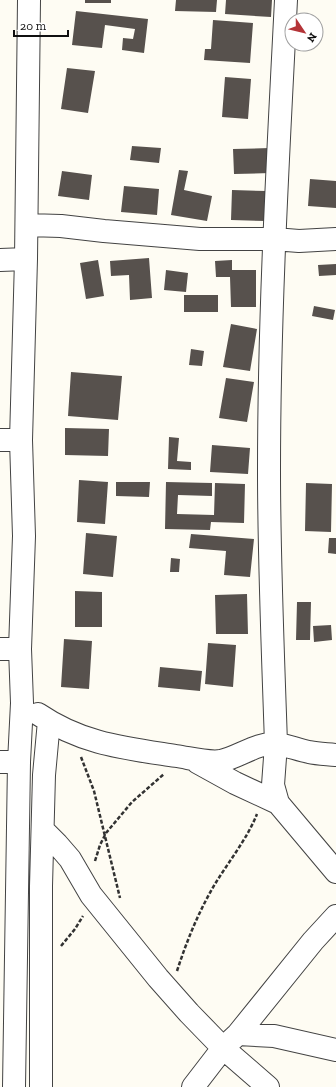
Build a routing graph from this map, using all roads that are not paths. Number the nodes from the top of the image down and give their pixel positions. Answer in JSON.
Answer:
{"nodes":[{"id":1,"x":30,"y":0,"type":"edge"},
{"id":2,"x":286,"y":0,"type":"edge"},
{"id":3,"x":27,"y":225,"type":"junction"},
{"id":4,"x":274,"y":239,"type":"junction"},
{"id":5,"x":336,"y":239,"type":"edge"},
{"id":6,"x":26,"y":259,"type":"junction"},
{"id":7,"x":0,"y":260,"type":"edge"},
{"id":8,"x":10,"y":440,"type":"edge"},
{"id":9,"x":10,"y":649,"type":"edge"},
{"id":10,"x":22,"y":703,"type":"junction"},
{"id":11,"x":49,"y":722,"type":"junction"},
{"id":12,"x":276,"y":744,"type":"junction"},
{"id":13,"x":336,"y":756,"type":"edge"},
{"id":14,"x":184,"y":757,"type":"junction"},
{"id":15,"x":9,"y":762,"type":"edge"},
{"id":16,"x":271,"y":800,"type":"junction"},
{"id":17,"x":43,"y":830,"type":"junction"},
{"id":18,"x":336,"y":872,"type":"edge"},
{"id":19,"x":336,"y":916,"type":"edge"},
{"id":20,"x":8,"y":1010,"type":"edge"},
{"id":21,"x":230,"y":1041,"type":"junction"},
{"id":22,"x":336,"y":1050,"type":"edge"},
{"id":23,"x":14,"y":1087,"type":"edge"},
{"id":24,"x":41,"y":1087,"type":"edge"},
{"id":25,"x":193,"y":1087,"type":"edge"},
{"id":26,"x":268,"y":1087,"type":"edge"}],
"edges":[{"from":1,"to":3,"type":"street"},
{"from":2,"to":4,"type":"street"},
{"from":3,"to":4,"type":"street"},
{"from":3,"to":6,"type":"street"},
{"from":4,"to":5,"type":"street"},
{"from":4,"to":12,"type":"street"},
{"from":6,"to":7,"type":"street"},
{"from":6,"to":8,"type":"street"},
{"from":8,"to":9,"type":"street"},
{"from":9,"to":10,"type":"street"},
{"from":10,"to":11,"type":"street"},
{"from":10,"to":15,"type":"street"},
{"from":11,"to":14,"type":"street"},
{"from":11,"to":17,"type":"street"},
{"from":12,"to":13,"type":"street"},
{"from":12,"to":14,"type":"street"},
{"from":12,"to":16,"type":"street"},
{"from":14,"to":16,"type":"street"},
{"from":15,"to":20,"type":"street"},
{"from":16,"to":18,"type":"street"},
{"from":17,"to":21,"type":"street"},
{"from":17,"to":24,"type":"street"},
{"from":19,"to":21,"type":"street"},
{"from":20,"to":23,"type":"street"},
{"from":21,"to":22,"type":"street"},
{"from":21,"to":25,"type":"street"},
{"from":21,"to":26,"type":"street"}]}
